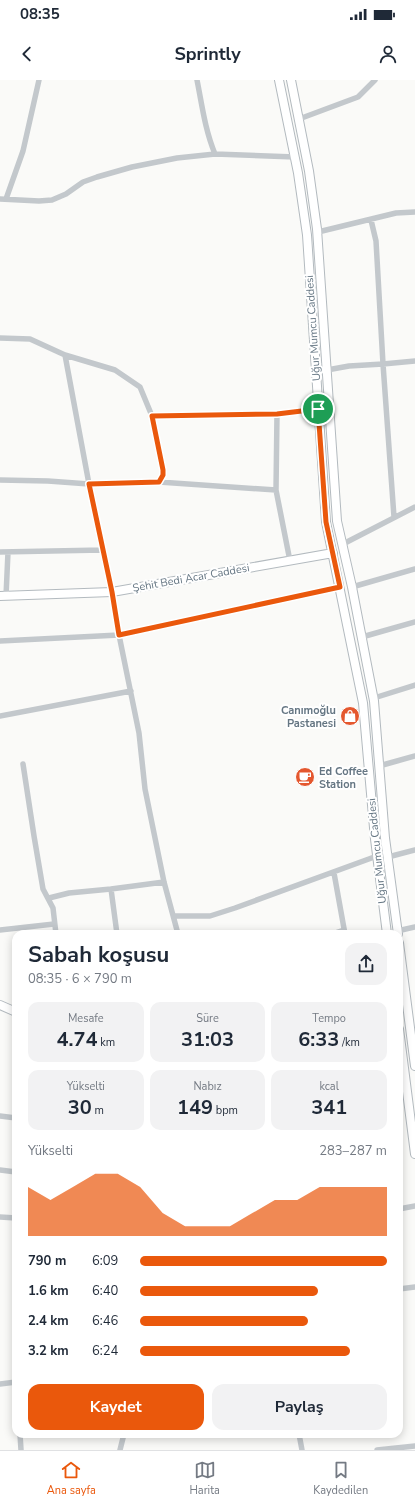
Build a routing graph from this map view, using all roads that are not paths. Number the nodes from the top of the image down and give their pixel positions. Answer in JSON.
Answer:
{"nodes":[{"id":1,"x":39,"y":80,"type":"edge"},
{"id":2,"x":197,"y":80,"type":"edge"},
{"id":3,"x":279,"y":80,"type":"edge"},
{"id":4,"x":291,"y":80,"type":"edge"},
{"id":5,"x":375,"y":80,"type":"edge"},
{"id":6,"x":299,"y":119,"type":"junction"},
{"id":7,"x":215,"y":154,"type":"junction"},
{"id":8,"x":295,"y":157,"type":"junction"},
{"id":9,"x":3,"y":199,"type":"edge"},
{"id":10,"x":415,"y":212,"type":"edge"},
{"id":11,"x":370,"y":220,"type":"junction"},
{"id":12,"x":318,"y":232,"type":"junction"},
{"id":13,"x":0,"y":338,"type":"edge"},
{"id":14,"x":65,"y":355,"type":"junction"},
{"id":15,"x":415,"y":361,"type":"edge"},
{"id":16,"x":383,"y":364,"type":"junction"},
{"id":17,"x":327,"y":370,"type":"junction"},
{"id":18,"x":318,"y":409,"type":"junction"},
{"id":19,"x":277,"y":414,"type":"junction"},
{"id":20,"x":152,"y":416,"type":"junction"},
{"id":21,"x":0,"y":480,"type":"edge"},
{"id":22,"x":159,"y":482,"type":"junction"},
{"id":23,"x":89,"y":484,"type":"junction"},
{"id":24,"x":276,"y":490,"type":"junction"},
{"id":25,"x":415,"y":508,"type":"edge"},
{"id":26,"x":394,"y":517,"type":"junction"},
{"id":27,"x":342,"y":544,"type":"junction"},
{"id":28,"x":103,"y":550,"type":"junction"},
{"id":29,"x":0,"y":552,"type":"edge"},
{"id":30,"x":8,"y":552,"type":"junction"},
{"id":31,"x":333,"y":552,"type":"junction"},
{"id":32,"x":290,"y":561,"type":"junction"},
{"id":33,"x":415,"y":569,"type":"edge"},
{"id":34,"x":340,"y":587,"type":"junction"},
{"id":35,"x":352,"y":587,"type":"junction"},
{"id":36,"x":112,"y":592,"type":"junction"},
{"id":37,"x":3,"y":596,"type":"edge"},
{"id":38,"x":415,"y":622,"type":"edge"},
{"id":39,"x":119,"y":635,"type":"junction"},
{"id":40,"x":362,"y":637,"type":"junction"},
{"id":41,"x":0,"y":640,"type":"edge"},
{"id":42,"x":415,"y":685,"type":"edge"},
{"id":43,"x":131,"y":691,"type":"junction"},
{"id":44,"x":374,"y":698,"type":"junction"},
{"id":45,"x":0,"y":716,"type":"edge"},
{"id":46,"x":415,"y":756,"type":"edge"},
{"id":47,"x":23,"y":764,"type":"dead end"},
{"id":48,"x":379,"y":766,"type":"junction"},
{"id":49,"x":368,"y":767,"type":"junction"},
{"id":50,"x":415,"y":850,"type":"edge"},
{"id":51,"x":377,"y":856,"type":"junction"},
{"id":52,"x":388,"y":857,"type":"junction"},
{"id":53,"x":334,"y":873,"type":"junction"},
{"id":54,"x":164,"y":882,"type":"junction"},
{"id":55,"x":111,"y":889,"type":"junction"},
{"id":56,"x":49,"y":898,"type":"junction"},
{"id":57,"x":174,"y":916,"type":"junction"},
{"id":58,"x":54,"y":924,"type":"junction"},
{"id":59,"x":415,"y":927,"type":"edge"},
{"id":60,"x":0,"y":930,"type":"edge"},
{"id":61,"x":55,"y":930,"type":"edge"},
{"id":62,"x":116,"y":930,"type":"edge"},
{"id":63,"x":177,"y":930,"type":"edge"},
{"id":64,"x":345,"y":930,"type":"edge"},
{"id":65,"x":386,"y":930,"type":"edge"},
{"id":66,"x":398,"y":930,"type":"edge"},
{"id":67,"x":403,"y":931,"type":"edge"},
{"id":68,"x":403,"y":968,"type":"edge"},
{"id":69,"x":0,"y":1005,"type":"edge"},
{"id":70,"x":12,"y":1010,"type":"edge"},
{"id":71,"x":412,"y":1025,"type":"edge"},
{"id":72,"x":403,"y":1062,"type":"edge"},
{"id":73,"x":415,"y":1066,"type":"edge"},
{"id":74,"x":0,"y":1116,"type":"edge"},
{"id":75,"x":12,"y":1118,"type":"edge"},
{"id":76,"x":415,"y":1154,"type":"edge"},
{"id":77,"x":0,"y":1170,"type":"edge"},
{"id":78,"x":12,"y":1172,"type":"edge"},
{"id":79,"x":415,"y":1206,"type":"edge"},
{"id":80,"x":403,"y":1208,"type":"edge"},
{"id":81,"x":0,"y":1217,"type":"edge"},
{"id":82,"x":12,"y":1218,"type":"edge"},
{"id":83,"x":415,"y":1286,"type":"edge"},
{"id":84,"x":403,"y":1288,"type":"edge"},
{"id":85,"x":12,"y":1382,"type":"edge"},
{"id":86,"x":0,"y":1384,"type":"edge"},
{"id":87,"x":20,"y":1438,"type":"edge"},
{"id":88,"x":123,"y":1438,"type":"edge"},
{"id":89,"x":300,"y":1438,"type":"edge"},
{"id":90,"x":415,"y":1446,"type":"edge"},
{"id":91,"x":401,"y":1449,"type":"edge"},
{"id":92,"x":21,"y":1450,"type":"edge"},
{"id":93,"x":120,"y":1450,"type":"edge"},
{"id":94,"x":302,"y":1450,"type":"edge"},
{"id":95,"x":377,"y":1450,"type":"edge"}],
"edges":[{"from":1,"to":9,"type":"street"},
{"from":2,"to":7,"type":"street"},
{"from":3,"to":8,"type":"street","name":"Uğur Mumcu Caddesi"},
{"from":4,"to":6,"type":"street","name":"Uğur Mumcu Caddesi"},
{"from":5,"to":6,"type":"street"},
{"from":6,"to":12,"type":"street","name":"Uğur Mumcu Caddesi"},
{"from":7,"to":8,"type":"street"},
{"from":7,"to":9,"type":"street"},
{"from":8,"to":18,"type":"street","name":"Uğur Mumcu Caddesi"},
{"from":10,"to":11,"type":"street"},
{"from":11,"to":12,"type":"street"},
{"from":11,"to":16,"type":"street"},
{"from":12,"to":17,"type":"street","name":"Uğur Mumcu Caddesi"},
{"from":13,"to":14,"type":"street"},
{"from":14,"to":20,"type":"street"},
{"from":14,"to":23,"type":"street"},
{"from":15,"to":16,"type":"street"},
{"from":16,"to":17,"type":"street"},
{"from":16,"to":26,"type":"street"},
{"from":17,"to":27,"type":"street","name":"Uğur Mumcu Caddesi"},
{"from":18,"to":19,"type":"street"},
{"from":18,"to":31,"type":"street","name":"Uğur Mumcu Caddesi"},
{"from":19,"to":20,"type":"street"},
{"from":19,"to":24,"type":"street"},
{"from":20,"to":22,"type":"street"},
{"from":21,"to":23,"type":"street"},
{"from":22,"to":23,"type":"street"},
{"from":22,"to":24,"type":"street"},
{"from":23,"to":28,"type":"street"},
{"from":24,"to":32,"type":"street"},
{"from":25,"to":26,"type":"street"},
{"from":26,"to":27,"type":"street"},
{"from":27,"to":35,"type":"street","name":"Uğur Mumcu Caddesi"},
{"from":28,"to":30,"type":"street"},
{"from":28,"to":36,"type":"street"},
{"from":29,"to":30,"type":"street"},
{"from":30,"to":37,"type":"street"},
{"from":31,"to":32,"type":"street","name":"Şehit Bedi Acar Caddesi"},
{"from":31,"to":34,"type":"street","name":"Uğur Mumcu Caddesi"},
{"from":32,"to":36,"type":"street","name":"Şehit Bedi Acar Caddesi"},
{"from":33,"to":35,"type":"street"},
{"from":34,"to":39,"type":"street"},
{"from":34,"to":49,"type":"street","name":"Uğur Mumcu Caddesi"},
{"from":35,"to":40,"type":"street","name":"Uğur Mumcu Caddesi"},
{"from":36,"to":37,"type":"street","name":"Şehit Bedi Acar Caddesi"},
{"from":36,"to":39,"type":"street"},
{"from":38,"to":40,"type":"street"},
{"from":39,"to":41,"type":"street"},
{"from":39,"to":43,"type":"street"},
{"from":40,"to":44,"type":"street","name":"Uğur Mumcu Caddesi"},
{"from":42,"to":44,"type":"street"},
{"from":43,"to":45,"type":"street"},
{"from":43,"to":54,"type":"street"},
{"from":44,"to":48,"type":"street","name":"Uğur Mumcu Caddesi"},
{"from":46,"to":48,"type":"street"},
{"from":47,"to":56,"type":"street"},
{"from":48,"to":49,"type":"street"},
{"from":48,"to":52,"type":"street","name":"Uğur Mumcu Caddesi"},
{"from":49,"to":51,"type":"street","name":"Uğur Mumcu Caddesi"},
{"from":50,"to":52,"type":"street"},
{"from":51,"to":53,"type":"street"},
{"from":51,"to":65,"type":"street","name":"Uğur Mumcu Caddesi"},
{"from":52,"to":66,"type":"street","name":"Uğur Mumcu Caddesi"},
{"from":53,"to":57,"type":"street"},
{"from":53,"to":64,"type":"street"},
{"from":54,"to":55,"type":"street"},
{"from":54,"to":57,"type":"street"},
{"from":55,"to":56,"type":"street"},
{"from":55,"to":62,"type":"street"},
{"from":56,"to":58,"type":"street"},
{"from":57,"to":63,"type":"street"},
{"from":58,"to":60,"type":"street"},
{"from":58,"to":61,"type":"street"},
{"from":59,"to":67,"type":"street"},
{"from":68,"to":71,"type":"street"},
{"from":69,"to":70,"type":"street"},
{"from":71,"to":73,"type":"street"},
{"from":72,"to":76,"type":"street"},
{"from":74,"to":75,"type":"street"},
{"from":77,"to":78,"type":"street"},
{"from":79,"to":80,"type":"street"},
{"from":81,"to":82,"type":"street"},
{"from":83,"to":84,"type":"street"},
{"from":85,"to":86,"type":"street"},
{"from":87,"to":92,"type":"street"},
{"from":88,"to":93,"type":"street"},
{"from":89,"to":94,"type":"street"},
{"from":90,"to":91,"type":"street"},
{"from":91,"to":95,"type":"street"}]}
